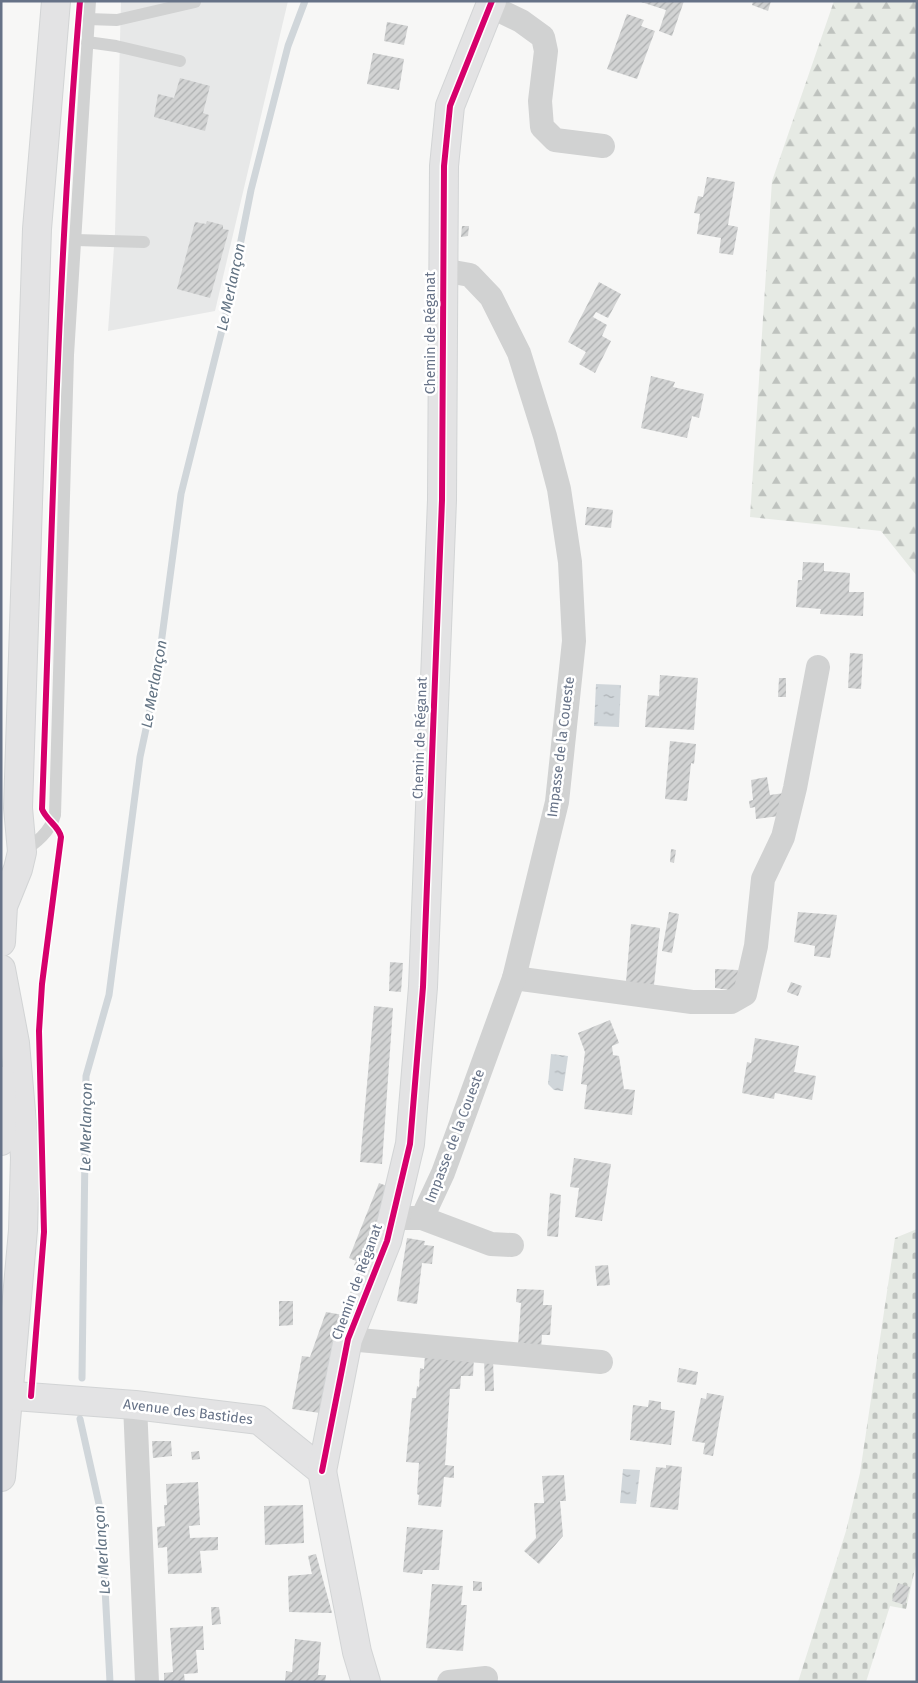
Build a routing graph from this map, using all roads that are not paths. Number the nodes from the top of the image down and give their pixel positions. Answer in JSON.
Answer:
{"nodes":[{"id":1,"x":56,"y":1,"type":"edge"},
{"id":2,"x":90,"y":1,"type":"edge"},
{"id":3,"x":195,"y":2,"type":"edge"},
{"id":4,"x":491,"y":4,"type":"edge"},
{"id":5,"x":88,"y":18,"type":"junction"},
{"id":6,"x":87,"y":42,"type":"junction"},
{"id":7,"x":180,"y":61,"type":"dead end"},
{"id":8,"x":603,"y":146,"type":"dead end"},
{"id":9,"x":76,"y":240,"type":"junction"},
{"id":10,"x":144,"y":242,"type":"dead end"},
{"id":11,"x":442,"y":270,"type":"junction"},
{"id":12,"x":818,"y":667,"type":"dead end"},
{"id":13,"x":22,"y":685,"type":"junction"},
{"id":14,"x":1,"y":746,"type":"edge"},
{"id":15,"x":1,"y":808,"type":"edge"},
{"id":16,"x":20,"y":842,"type":"junction"},
{"id":17,"x":6,"y":890,"type":"edge"},
{"id":18,"x":1,"y":942,"type":"edge"},
{"id":19,"x":1,"y":969,"type":"edge"},
{"id":20,"x":514,"y":978,"type":"junction"},
{"id":21,"x":1,"y":1072,"type":"edge"},
{"id":22,"x":1,"y":1141,"type":"edge"},
{"id":23,"x":392,"y":1218,"type":"junction"},
{"id":24,"x":422,"y":1218,"type":"junction"},
{"id":25,"x":512,"y":1245,"type":"dead end"},
{"id":26,"x":348,"y":1339,"type":"junction"},
{"id":27,"x":601,"y":1362,"type":"dead end"},
{"id":28,"x":5,"y":1395,"type":"edge"},
{"id":29,"x":135,"y":1405,"type":"junction"},
{"id":30,"x":322,"y":1471,"type":"junction"},
{"id":31,"x":1,"y":1476,"type":"edge"},
{"id":32,"x":486,"y":1678,"type":"dead end"},
{"id":33,"x":147,"y":1682,"type":"edge"},
{"id":34,"x":366,"y":1682,"type":"edge"},
{"id":35,"x":448,"y":1682,"type":"edge"}],
"edges":[{"from":1,"to":13,"type":"street"},
{"from":2,"to":5,"type":"lane"},
{"from":3,"to":5,"type":"lane"},
{"from":4,"to":8,"type":"street"},
{"from":4,"to":11,"type":"street","name":"Chemin de Réganat"},
{"from":5,"to":6,"type":"lane"},
{"from":6,"to":7,"type":"lane"},
{"from":6,"to":9,"type":"lane"},
{"from":9,"to":10,"type":"lane"},
{"from":9,"to":16,"type":"lane"},
{"from":11,"to":20,"type":"street","name":"Impasse de la Coueste"},
{"from":11,"to":23,"type":"street","name":"Chemin de Réganat"},
{"from":12,"to":20,"type":"street"},
{"from":13,"to":14,"type":"street"},
{"from":13,"to":16,"type":"street"},
{"from":15,"to":16,"type":"street"},
{"from":16,"to":17,"type":"street"},
{"from":17,"to":18,"type":"street"},
{"from":19,"to":28,"type":"street"},
{"from":20,"to":24,"type":"street","name":"Impasse de la Coueste"},
{"from":21,"to":22,"type":"street"},
{"from":23,"to":24,"type":"street","name":"Impasse de la Coueste"},
{"from":23,"to":26,"type":"street","name":"Chemin de Réganat"},
{"from":24,"to":25,"type":"street"},
{"from":26,"to":27,"type":"street","name":"Chemin de Réganat"},
{"from":26,"to":30,"type":"street","name":"Chemin de Réganat"},
{"from":28,"to":29,"type":"street","name":"Avenue des Bastides"},
{"from":28,"to":31,"type":"street"},
{"from":29,"to":30,"type":"street","name":"Avenue des Bastides"},
{"from":29,"to":33,"type":"street"},
{"from":30,"to":34,"type":"street"},
{"from":32,"to":35,"type":"street"}]}
